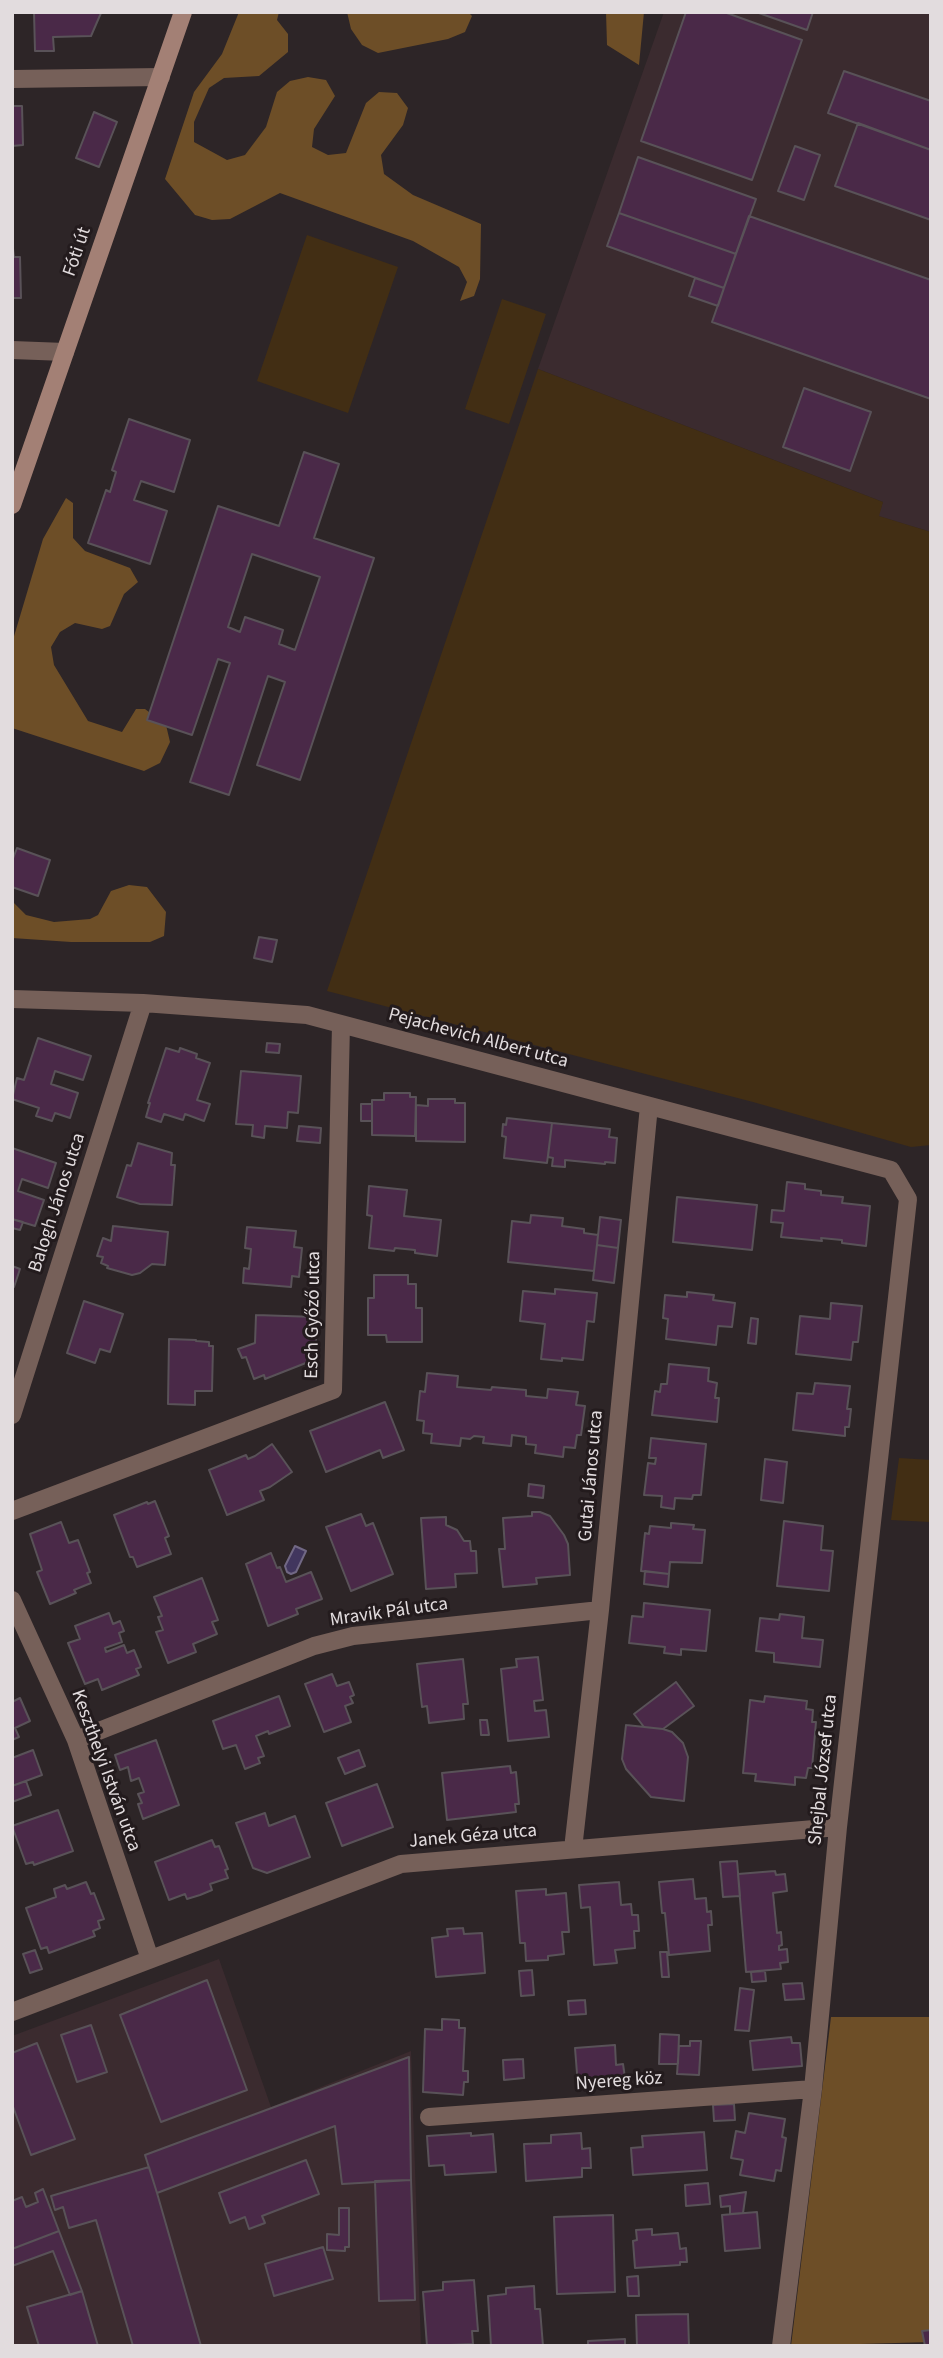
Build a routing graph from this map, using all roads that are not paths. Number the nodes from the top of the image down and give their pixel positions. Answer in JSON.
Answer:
{"nodes":[{"id":1,"x":183,"y":12,"type":"edge"},
{"id":2,"x":161,"y":77,"type":"junction"},
{"id":3,"x":12,"y":79,"type":"edge"},
{"id":4,"x":12,"y":351,"type":"edge"},
{"id":5,"x":65,"y":352,"type":"junction"},
{"id":6,"x":12,"y":505,"type":"edge"},
{"id":7,"x":12,"y":999,"type":"edge"},
{"id":8,"x":143,"y":1003,"type":"junction"},
{"id":9,"x":341,"y":1024,"type":"junction"},
{"id":10,"x":649,"y":1106,"type":"junction"},
{"id":11,"x":908,"y":1199,"type":"joint"},
{"id":12,"x":12,"y":1415,"type":"edge"},
{"id":13,"x":12,"y":1511,"type":"edge"},
{"id":14,"x":12,"y":1600,"type":"edge"},
{"id":15,"x":600,"y":1610,"type":"junction"},
{"id":16,"x":76,"y":1740,"type":"junction"},
{"id":17,"x":838,"y":1827,"type":"junction"},
{"id":18,"x":573,"y":1849,"type":"junction"},
{"id":19,"x":150,"y":1959,"type":"junction"},
{"id":20,"x":12,"y":2012,"type":"edge"},
{"id":21,"x":813,"y":2089,"type":"junction"},
{"id":22,"x":429,"y":2117,"type":"dead end"},
{"id":23,"x":781,"y":2346,"type":"edge"}],
"edges":[{"from":1,"to":2,"type":"main road","name":"Fóti út"},
{"from":2,"to":3,"type":"street"},
{"from":2,"to":5,"type":"main road","name":"Fóti út"},
{"from":4,"to":5,"type":"street"},
{"from":5,"to":6,"type":"main road","name":"Fóti út"},
{"from":7,"to":8,"type":"street","name":"Pejachevich Albert utca"},
{"from":8,"to":9,"type":"street","name":"Pejachevich Albert utca"},
{"from":8,"to":12,"type":"street","name":"Balogh János utca"},
{"from":9,"to":10,"type":"street","name":"Pejachevich Albert utca"},
{"from":9,"to":13,"type":"street","name":"Esch Győző utca"},
{"from":10,"to":11,"type":"street","name":"Pejachevich Albert utca"},
{"from":10,"to":15,"type":"street","name":"Gutai János utca"},
{"from":11,"to":17,"type":"street","name":"Shejbal József utca"},
{"from":14,"to":16,"type":"street","name":"Keszthelyi István utca"},
{"from":15,"to":16,"type":"street","name":"Mravik Pál utca"},
{"from":15,"to":18,"type":"street","name":"Gutai János utca"},
{"from":16,"to":19,"type":"street","name":"Keszthelyi István utca"},
{"from":17,"to":18,"type":"street","name":"Janek Géza utca"},
{"from":17,"to":21,"type":"street","name":"Shejbal József utca"},
{"from":18,"to":19,"type":"street","name":"Janek Géza utca"},
{"from":19,"to":20,"type":"street","name":"Janek Géza utca"},
{"from":21,"to":22,"type":"street","name":"Nyereg köz"},
{"from":21,"to":23,"type":"street","name":"Shejbal József utca"}]}
